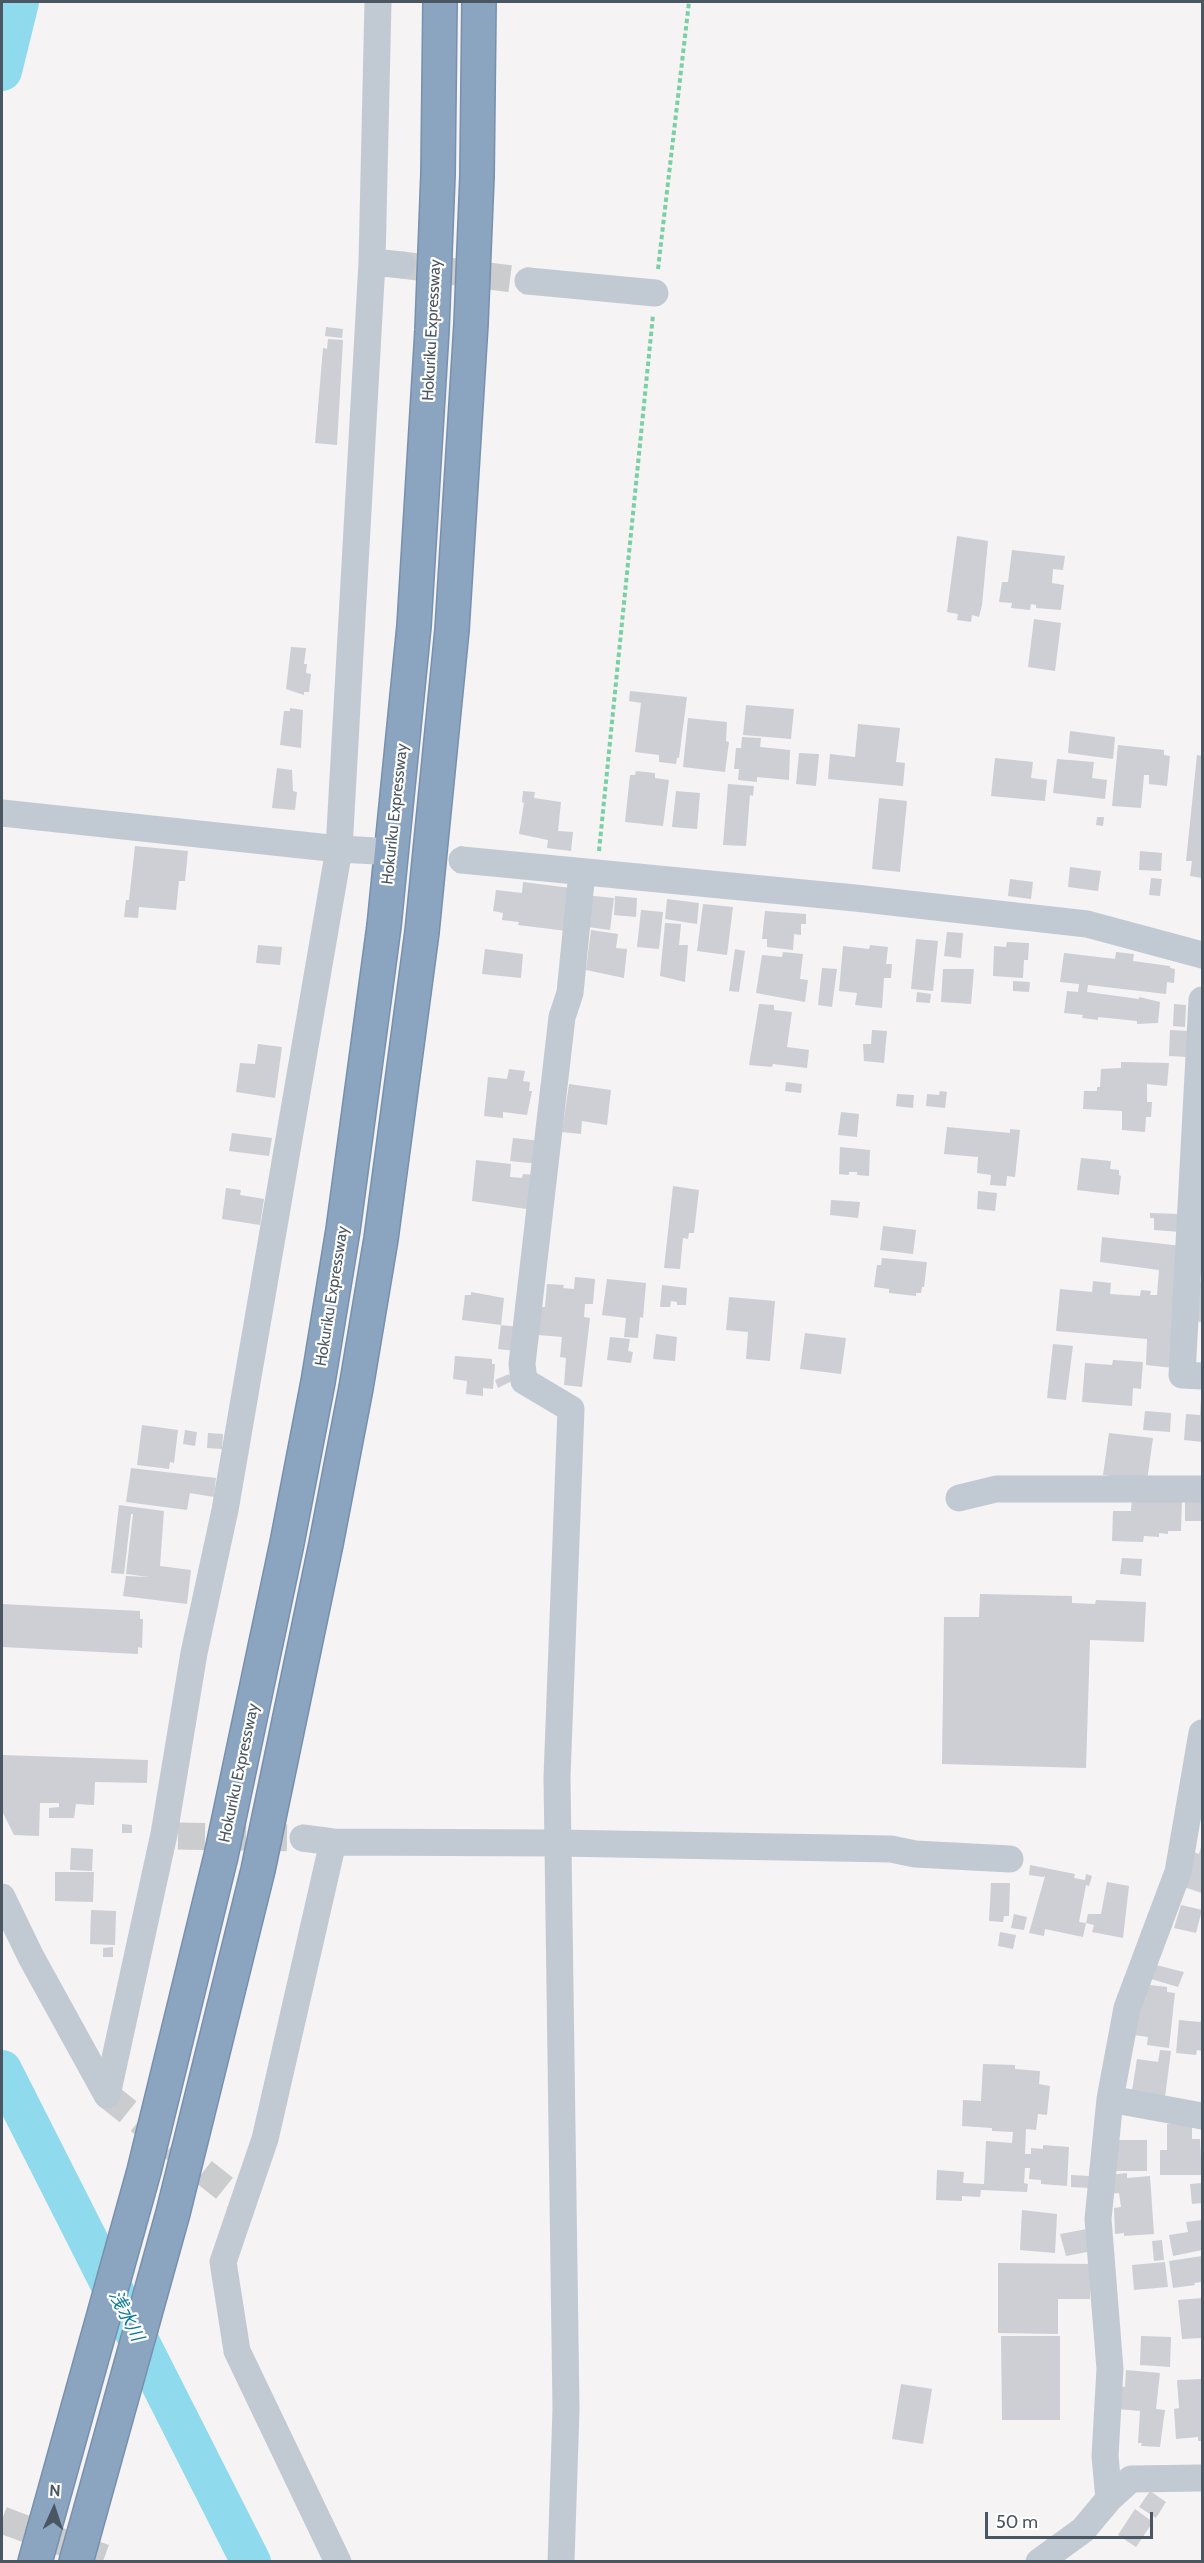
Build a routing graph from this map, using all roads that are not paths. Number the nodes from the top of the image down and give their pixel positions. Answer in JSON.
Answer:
{"nodes":[{"id":1,"x":378,"y":2,"type":"edge"},
{"id":2,"x":440,"y":2,"type":"edge"},
{"id":3,"x":479,"y":2,"type":"edge"},
{"id":4,"x":372,"y":261,"type":"junction"},
{"id":5,"x":402,"y":265,"type":"tunnel mouth"},
{"id":6,"x":528,"y":281,"type":"tunnel mouth"},
{"id":7,"x":655,"y":294,"type":"road end"},
{"id":8,"x":2,"y":813,"type":"edge"},
{"id":9,"x":339,"y":849,"type":"junction"},
{"id":10,"x":376,"y":851,"type":"tunnel mouth"},
{"id":11,"x":462,"y":860,"type":"tunnel mouth"},
{"id":12,"x":590,"y":872,"type":"junction"},
{"id":13,"x":1203,"y":955,"type":"edge"},
{"id":14,"x":1203,"y":1000,"type":"edge"},
{"id":15,"x":1203,"y":1376,"type":"edge"},
{"id":16,"x":1203,"y":1489,"type":"edge"},
{"id":17,"x":959,"y":1498,"type":"dead end"},
{"id":18,"x":1203,"y":1733,"type":"edge"},
{"id":19,"x":303,"y":1838,"type":"tunnel mouth"},
{"id":20,"x":333,"y":1842,"type":"junction"},
{"id":21,"x":558,"y":1843,"type":"junction"},
{"id":22,"x":1010,"y":1859,"type":"dead end"},
{"id":23,"x":2,"y":1897,"type":"edge"},
{"id":24,"x":1110,"y":2099,"type":"junction"},
{"id":25,"x":1203,"y":2116,"type":"edge"},
{"id":26,"x":1203,"y":2478,"type":"edge"},
{"id":27,"x":1109,"y":2499,"type":"junction"},
{"id":28,"x":35,"y":2562,"type":"edge"},
{"id":29,"x":76,"y":2562,"type":"edge"},
{"id":30,"x":338,"y":2562,"type":"edge"},
{"id":31,"x":561,"y":2562,"type":"edge"},
{"id":32,"x":1039,"y":2562,"type":"edge"}],
"edges":[{"from":1,"to":4,"type":"street"},
{"from":2,"to":28,"type":"highway","name":"Hokuriku Expressway"},
{"from":3,"to":29,"type":"highway"},
{"from":4,"to":5,"type":"street"},
{"from":4,"to":9,"type":"street"},
{"from":6,"to":7,"type":"street"},
{"from":8,"to":9,"type":"street"},
{"from":9,"to":10,"type":"street"},
{"from":9,"to":23,"type":"street"},
{"from":11,"to":12,"type":"street"},
{"from":12,"to":13,"type":"street"},
{"from":12,"to":21,"type":"street"},
{"from":14,"to":15,"type":"street"},
{"from":16,"to":17,"type":"street"},
{"from":18,"to":24,"type":"street"},
{"from":19,"to":20,"type":"street"},
{"from":20,"to":21,"type":"street"},
{"from":20,"to":30,"type":"street"},
{"from":21,"to":22,"type":"street"},
{"from":21,"to":31,"type":"street"},
{"from":24,"to":25,"type":"street"},
{"from":24,"to":27,"type":"street"},
{"from":26,"to":27,"type":"street"},
{"from":27,"to":32,"type":"street"}]}
